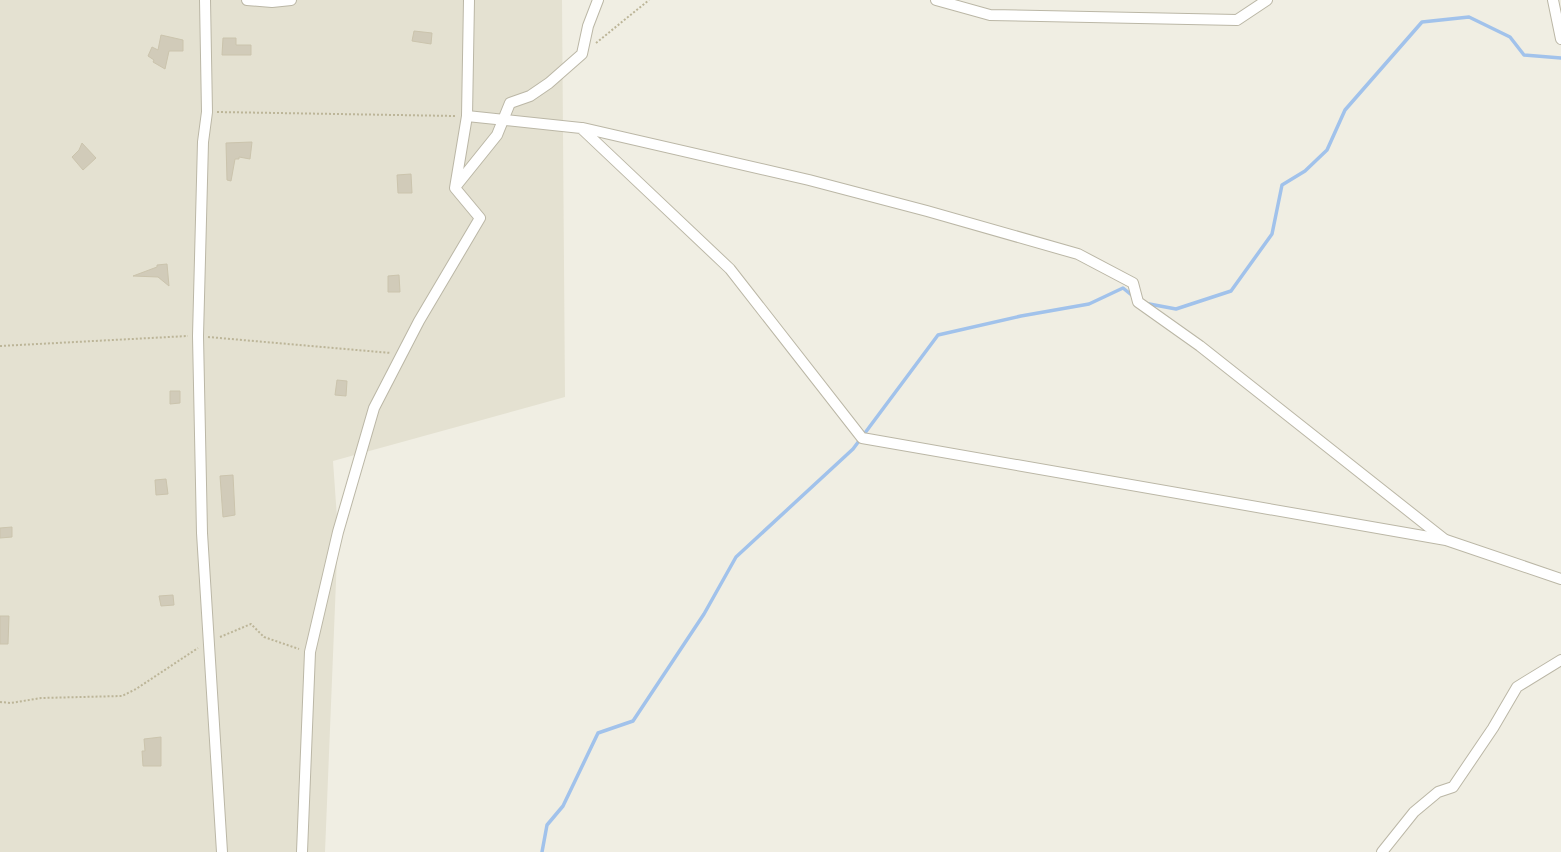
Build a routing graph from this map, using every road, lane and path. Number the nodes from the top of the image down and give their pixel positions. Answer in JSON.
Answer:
{"nodes":[{"id":1,"x":205,"y":0,"type":"edge"},
{"id":2,"x":247,"y":0,"type":"edge"},
{"id":3,"x":291,"y":0,"type":"edge"},
{"id":4,"x":469,"y":0,"type":"edge"},
{"id":5,"x":598,"y":0,"type":"edge"},
{"id":6,"x":649,"y":0,"type":"edge"},
{"id":7,"x":936,"y":0,"type":"edge"},
{"id":8,"x":1266,"y":0,"type":"edge"},
{"id":9,"x":1553,"y":0,"type":"edge"},
{"id":10,"x":1561,"y":39,"type":"edge"},
{"id":11,"x":582,"y":54,"type":"junction"},
{"id":12,"x":207,"y":112,"type":"junction"},
{"id":13,"x":467,"y":116,"type":"junction"},
{"id":14,"x":503,"y":120,"type":"junction"},
{"id":15,"x":581,"y":128,"type":"junction"},
{"id":16,"x":455,"y":188,"type":"junction"},
{"id":17,"x":1446,"y":540,"type":"junction"},
{"id":18,"x":1561,"y":579,"type":"edge"},
{"id":19,"x":209,"y":641,"type":"junction"},
{"id":20,"x":310,"y":652,"type":"junction"},
{"id":21,"x":1561,"y":660,"type":"edge"},
{"id":22,"x":0,"y":702,"type":"edge"},
{"id":23,"x":222,"y":852,"type":"edge"},
{"id":24,"x":302,"y":852,"type":"edge"},
{"id":25,"x":1382,"y":852,"type":"edge"}],
"edges":[{"from":1,"to":12,"type":"street"},
{"from":2,"to":3,"type":"street"},
{"from":4,"to":13,"type":"street"},
{"from":5,"to":11,"type":"street"},
{"from":6,"to":11,"type":"path"},
{"from":7,"to":8,"type":"street"},
{"from":9,"to":10,"type":"street"},
{"from":11,"to":14,"type":"street"},
{"from":12,"to":13,"type":"path"},
{"from":12,"to":19,"type":"street"},
{"from":13,"to":14,"type":"street"},
{"from":13,"to":16,"type":"street"},
{"from":14,"to":15,"type":"street"},
{"from":14,"to":16,"type":"street"},
{"from":15,"to":17,"type":"street"},
{"from":15,"to":17,"type":"street"},
{"from":16,"to":20,"type":"street"},
{"from":17,"to":18,"type":"street"},
{"from":19,"to":20,"type":"path"},
{"from":19,"to":22,"type":"path"},
{"from":19,"to":23,"type":"street"},
{"from":20,"to":24,"type":"street"},
{"from":21,"to":25,"type":"street"}]}
